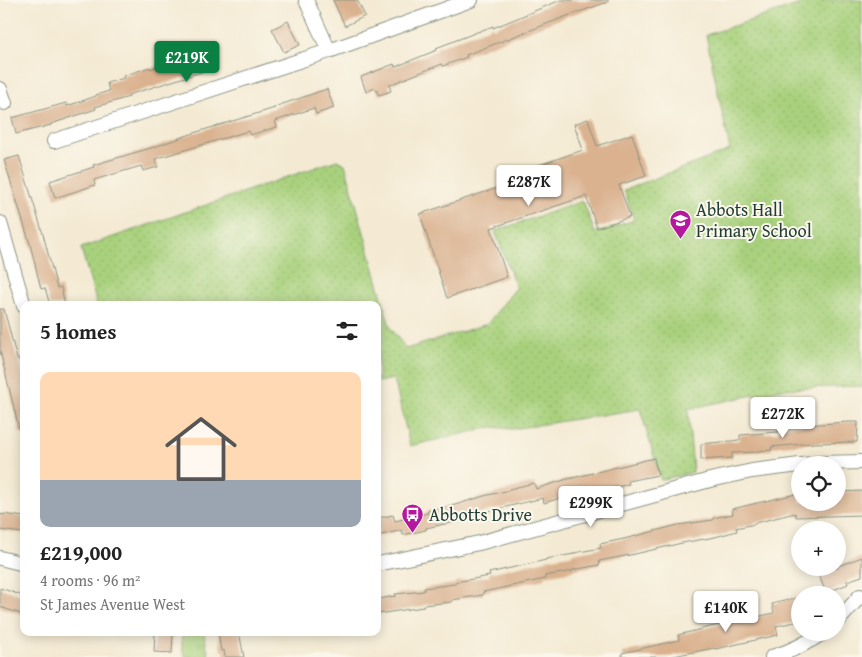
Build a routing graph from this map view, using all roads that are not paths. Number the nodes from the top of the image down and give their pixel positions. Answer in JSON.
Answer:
{"nodes":[{"id":1,"x":306,"y":0,"type":"edge"},
{"id":2,"x":471,"y":0,"type":"edge"},
{"id":3,"x":329,"y":51,"type":"junction"},
{"id":4,"x":0,"y":89,"type":"edge"},
{"id":5,"x":5,"y":103,"type":"dead end"},
{"id":6,"x":54,"y":141,"type":"dead end"},
{"id":7,"x":0,"y":222,"type":"edge"},
{"id":8,"x":23,"y":301,"type":"edge"},
{"id":9,"x":846,"y":462,"type":"edge"},
{"id":10,"x":862,"y":462,"type":"edge"},
{"id":11,"x":791,"y":466,"type":"edge"},
{"id":12,"x":0,"y":558,"type":"edge"},
{"id":13,"x":20,"y":563,"type":"edge"},
{"id":14,"x":381,"y":563,"type":"edge"},
{"id":15,"x":860,"y":596,"type":"dead end"},
{"id":16,"x":846,"y":612,"type":"edge"},
{"id":17,"x":809,"y":641,"type":"edge"},
{"id":18,"x":772,"y":657,"type":"edge"}],
"edges":[{"from":1,"to":3,"type":"street"},
{"from":2,"to":3,"type":"street"},
{"from":3,"to":6,"type":"street"},
{"from":4,"to":5,"type":"street"},
{"from":7,"to":8,"type":"street"},
{"from":9,"to":10,"type":"street"},
{"from":11,"to":14,"type":"street"},
{"from":12,"to":13,"type":"street"},
{"from":15,"to":16,"type":"street"},
{"from":17,"to":18,"type":"street"}]}
